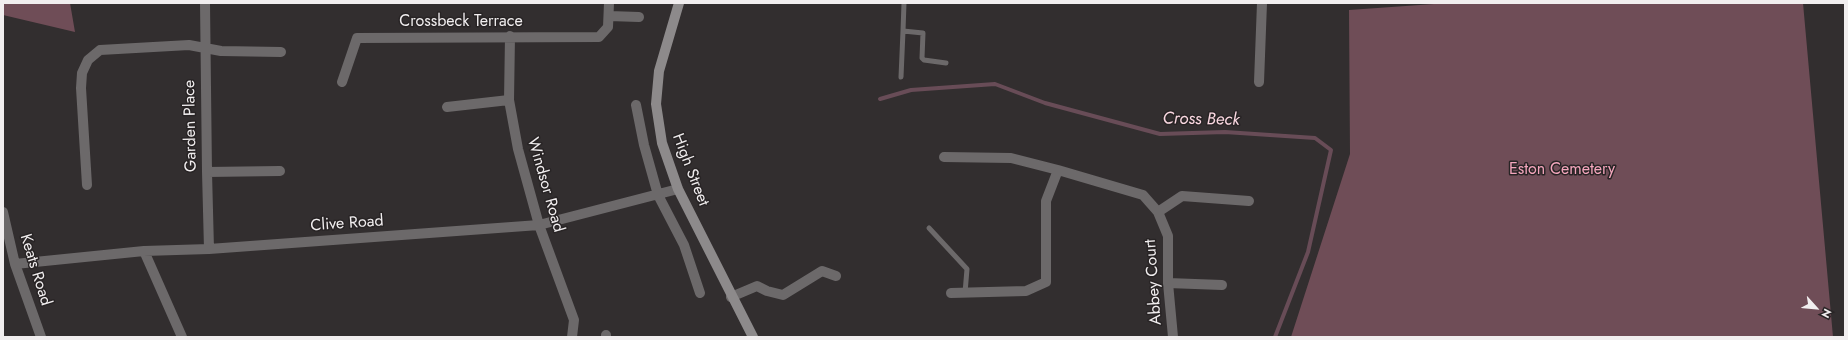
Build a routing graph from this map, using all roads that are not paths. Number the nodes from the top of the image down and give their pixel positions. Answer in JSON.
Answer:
{"nodes":[{"id":1,"x":205,"y":3,"type":"edge"},
{"id":2,"x":609,"y":3,"type":"edge"},
{"id":3,"x":679,"y":3,"type":"edge"},
{"id":4,"x":904,"y":3,"type":"edge"},
{"id":5,"x":1262,"y":3,"type":"edge"},
{"id":6,"x":608,"y":16,"type":"junction"},
{"id":7,"x":639,"y":17,"type":"dead end"},
{"id":8,"x":903,"y":31,"type":"junction"},
{"id":9,"x":510,"y":36,"type":"junction"},
{"id":10,"x":205,"y":48,"type":"junction"},
{"id":11,"x":280,"y":52,"type":"dead end"},
{"id":12,"x":946,"y":63,"type":"dead end"},
{"id":13,"x":901,"y":78,"type":"dead end"},
{"id":14,"x":342,"y":82,"type":"dead end"},
{"id":15,"x":1259,"y":82,"type":"dead end"},
{"id":16,"x":509,"y":100,"type":"junction"},
{"id":17,"x":636,"y":105,"type":"dead end"},
{"id":18,"x":447,"y":107,"type":"dead end"},
{"id":19,"x":944,"y":157,"type":"dead end"},
{"id":20,"x":1058,"y":170,"type":"junction"},
{"id":21,"x":280,"y":171,"type":"dead end"},
{"id":22,"x":207,"y":172,"type":"junction"},
{"id":23,"x":87,"y":185,"type":"dead end"},
{"id":24,"x":678,"y":189,"type":"junction"},
{"id":25,"x":658,"y":195,"type":"junction"},
{"id":26,"x":1249,"y":202,"type":"dead end"},
{"id":27,"x":3,"y":212,"type":"edge"},
{"id":28,"x":1158,"y":212,"type":"junction"},
{"id":29,"x":539,"y":225,"type":"junction"},
{"id":30,"x":929,"y":228,"type":"dead end"},
{"id":31,"x":210,"y":249,"type":"junction"},
{"id":32,"x":144,"y":251,"type":"junction"},
{"id":33,"x":15,"y":264,"type":"junction"},
{"id":34,"x":836,"y":276,"type":"dead end"},
{"id":35,"x":1168,"y":283,"type":"junction"},
{"id":36,"x":1222,"y":285,"type":"dead end"},
{"id":37,"x":700,"y":293,"type":"dead end"},
{"id":38,"x":951,"y":293,"type":"dead end"},
{"id":39,"x":965,"y":293,"type":"junction"},
{"id":40,"x":732,"y":297,"type":"junction"},
{"id":41,"x":41,"y":337,"type":"edge"},
{"id":42,"x":182,"y":337,"type":"edge"},
{"id":43,"x":572,"y":337,"type":"edge"},
{"id":44,"x":752,"y":337,"type":"edge"},
{"id":45,"x":1173,"y":337,"type":"edge"}],
"edges":[{"from":1,"to":10,"type":"street","name":"Garden Place"},
{"from":2,"to":6,"type":"street"},
{"from":3,"to":24,"type":"main road","name":"High Street"},
{"from":4,"to":8,"type":"lane"},
{"from":5,"to":15,"type":"street"},
{"from":6,"to":7,"type":"street"},
{"from":6,"to":9,"type":"street","name":"Crossbeck Terrace"},
{"from":8,"to":12,"type":"lane"},
{"from":8,"to":13,"type":"lane"},
{"from":9,"to":14,"type":"street","name":"Crossbeck Terrace"},
{"from":9,"to":16,"type":"street","name":"Windsor Road"},
{"from":10,"to":11,"type":"street"},
{"from":10,"to":22,"type":"street","name":"Garden Place"},
{"from":10,"to":23,"type":"street"},
{"from":16,"to":18,"type":"street"},
{"from":16,"to":29,"type":"street","name":"Windsor Road"},
{"from":17,"to":25,"type":"street"},
{"from":19,"to":20,"type":"street","name":"Abbey Court"},
{"from":20,"to":28,"type":"street","name":"Abbey Court"},
{"from":20,"to":39,"type":"street"},
{"from":21,"to":22,"type":"street"},
{"from":22,"to":31,"type":"street","name":"Garden Place"},
{"from":24,"to":25,"type":"street","name":"Clive Road"},
{"from":24,"to":40,"type":"main road","name":"High Street"},
{"from":25,"to":29,"type":"street","name":"Clive Road"},
{"from":25,"to":37,"type":"street"},
{"from":26,"to":28,"type":"street"},
{"from":27,"to":33,"type":"street","name":"Keats Road"},
{"from":28,"to":35,"type":"street","name":"Abbey Court"},
{"from":29,"to":31,"type":"street","name":"Clive Road"},
{"from":29,"to":43,"type":"street","name":"Windsor Road"},
{"from":30,"to":39,"type":"lane"},
{"from":31,"to":32,"type":"street","name":"Clive Road"},
{"from":32,"to":33,"type":"street","name":"Clive Road"},
{"from":32,"to":42,"type":"street"},
{"from":33,"to":41,"type":"street","name":"Keats Road"},
{"from":34,"to":40,"type":"street"},
{"from":35,"to":36,"type":"street"},
{"from":35,"to":45,"type":"street","name":"Abbey Court"},
{"from":38,"to":39,"type":"street"},
{"from":40,"to":44,"type":"main road","name":"High Street"}]}
